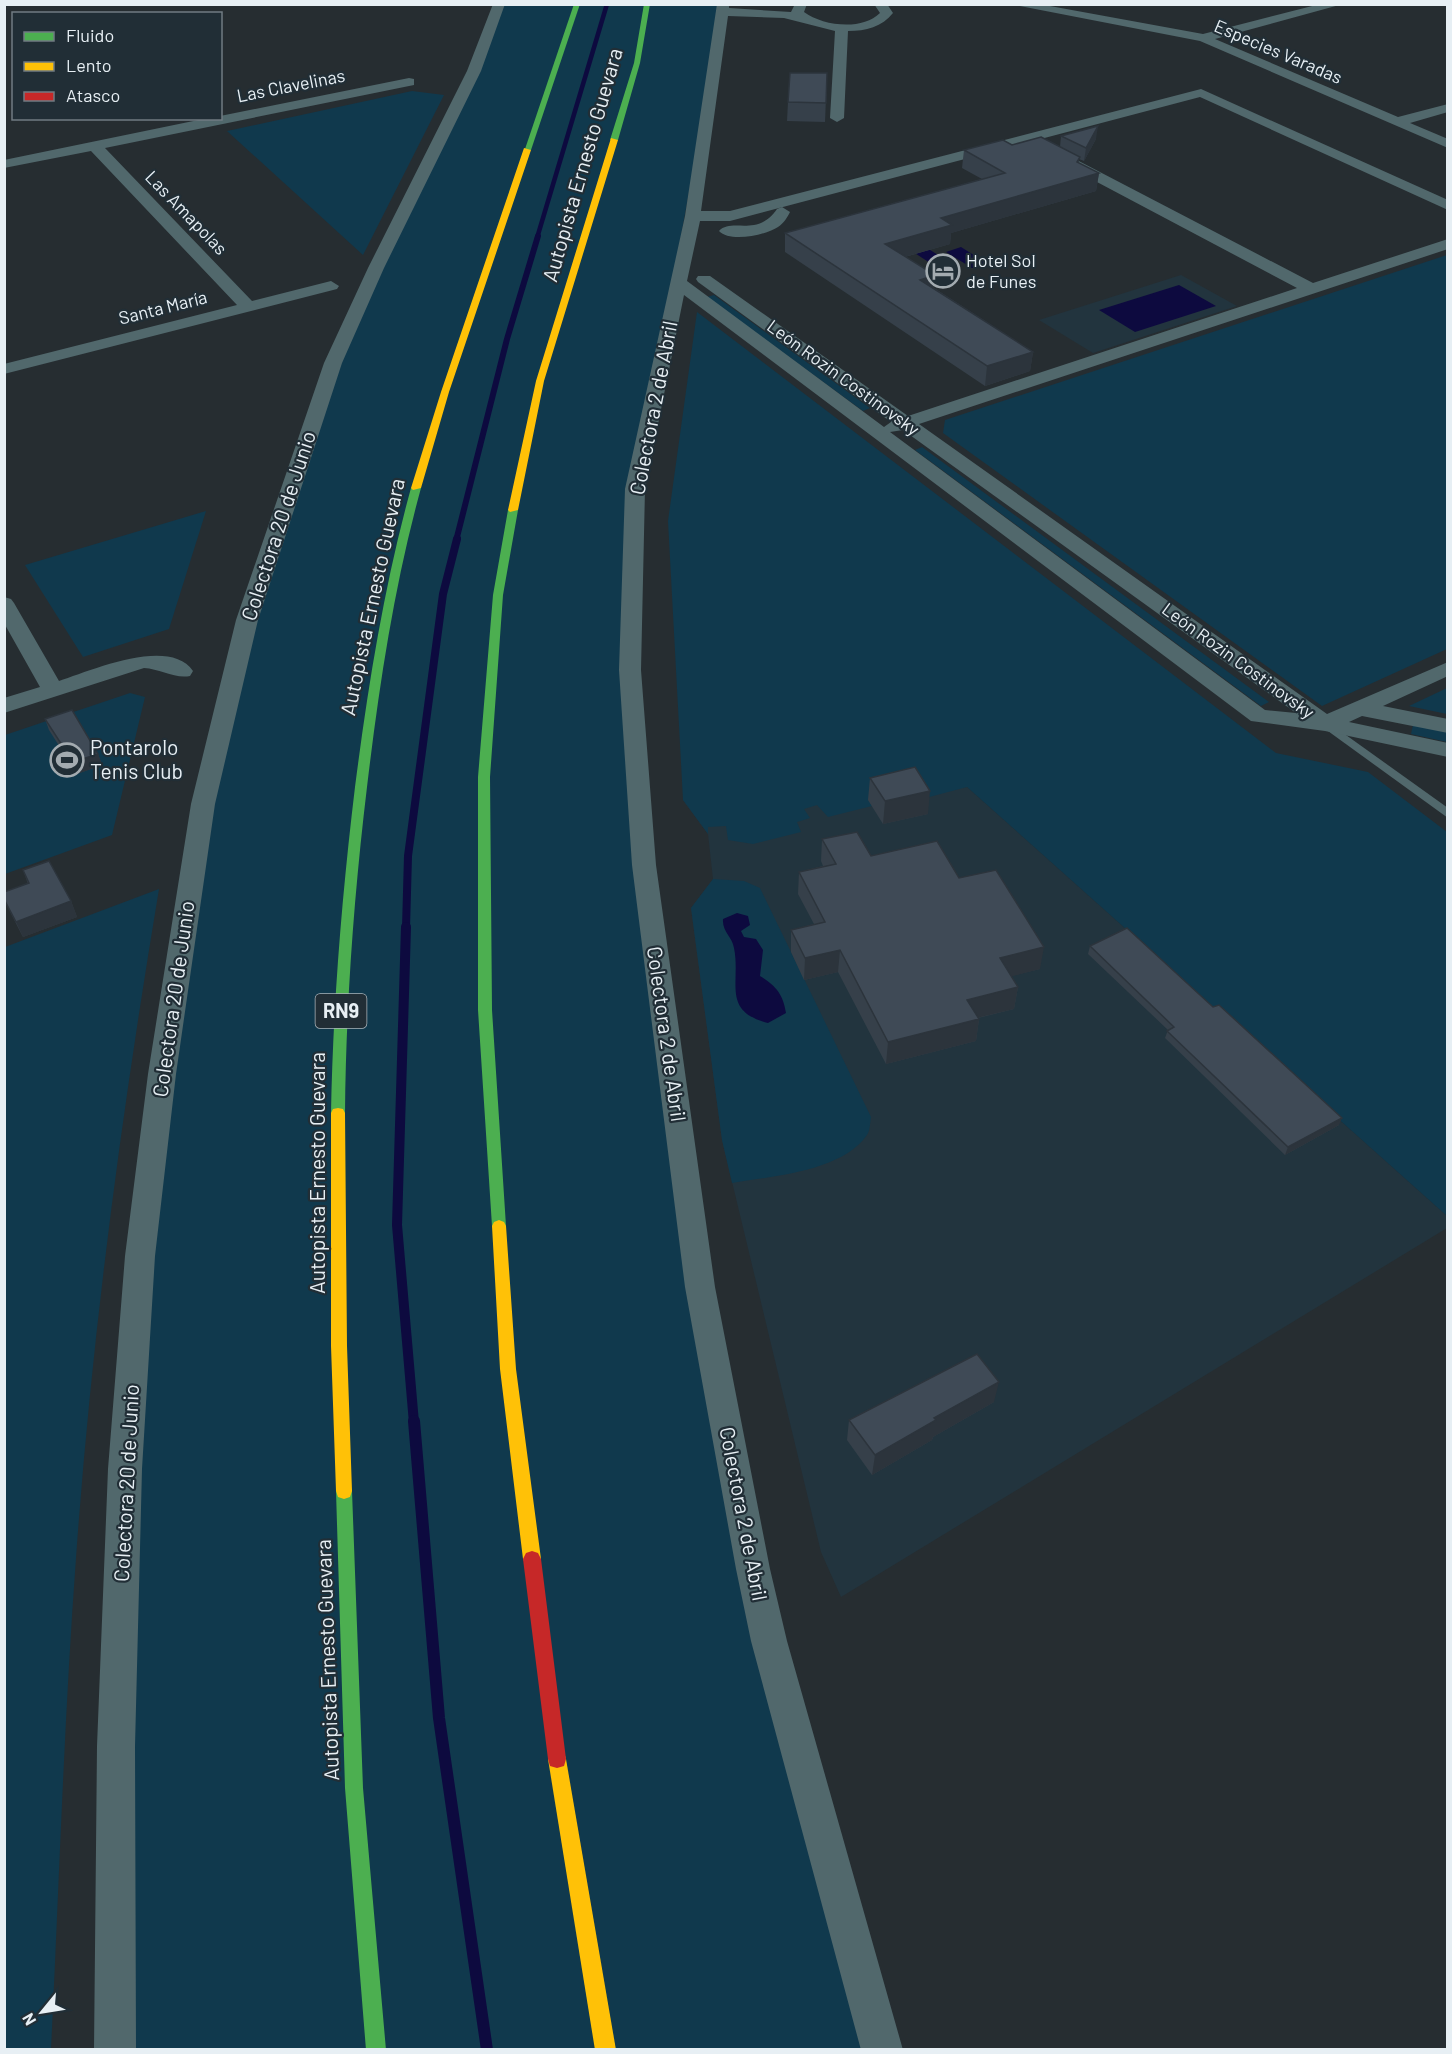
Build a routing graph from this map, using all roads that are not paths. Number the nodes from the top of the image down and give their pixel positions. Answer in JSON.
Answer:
{"nodes":[{"id":1,"x":499,"y":4,"type":"edge"},
{"id":2,"x":577,"y":4,"type":"edge"},
{"id":3,"x":647,"y":4,"type":"edge"},
{"id":4,"x":801,"y":4,"type":"edge"},
{"id":5,"x":880,"y":4,"type":"edge"},
{"id":6,"x":1016,"y":4,"type":"edge"},
{"id":7,"x":1337,"y":4,"type":"edge"},
{"id":8,"x":723,"y":8,"type":"edge"},
{"id":9,"x":801,"y":18,"type":"junction"},
{"id":10,"x":842,"y":27,"type":"junction"},
{"id":11,"x":1203,"y":38,"type":"junction"},
{"id":12,"x":409,"y":82,"type":"dead end"},
{"id":13,"x":1448,"y":108,"type":"edge"},
{"id":14,"x":837,"y":118,"type":"dead end"},
{"id":15,"x":1397,"y":122,"type":"junction"},
{"id":16,"x":1025,"y":139,"type":"junction"},
{"id":17,"x":1448,"y":144,"type":"edge"},
{"id":18,"x":95,"y":146,"type":"junction"},
{"id":19,"x":4,"y":164,"type":"edge"},
{"id":20,"x":1448,"y":206,"type":"edge"},
{"id":21,"x":784,"y":207,"type":"junction"},
{"id":22,"x":692,"y":223,"type":"junction"},
{"id":23,"x":1448,"y":244,"type":"edge"},
{"id":24,"x":682,"y":274,"type":"junction"},
{"id":25,"x":331,"y":286,"type":"dead end"},
{"id":26,"x":1311,"y":289,"type":"junction"},
{"id":27,"x":248,"y":307,"type":"junction"},
{"id":28,"x":4,"y":369,"type":"edge"},
{"id":29,"x":906,"y":423,"type":"junction"},
{"id":30,"x":879,"y":432,"type":"junction"},
{"id":31,"x":4,"y":603,"type":"edge"},
{"id":32,"x":1448,"y":668,"type":"edge"},
{"id":33,"x":182,"y":671,"type":"dead end"},
{"id":34,"x":53,"y":690,"type":"junction"},
{"id":35,"x":4,"y":705,"type":"edge"},
{"id":36,"x":1359,"y":708,"type":"junction"},
{"id":37,"x":1325,"y":724,"type":"junction"},
{"id":38,"x":1448,"y":726,"type":"edge"},
{"id":39,"x":1448,"y":750,"type":"edge"},
{"id":40,"x":1448,"y":814,"type":"edge"},
{"id":41,"x":115,"y":2049,"type":"edge"},
{"id":42,"x":376,"y":2049,"type":"edge"},
{"id":43,"x":606,"y":2049,"type":"edge"},
{"id":44,"x":882,"y":2049,"type":"edge"}],
"edges":[{"from":1,"to":41,"type":"street","name":"Colectora 20 de Junio"},
{"from":2,"to":42,"type":"highway","name":"Autopista Ernesto Guevara","number":"RN9"},
{"from":3,"to":43,"type":"highway","name":"Autopista Ernesto Guevara"},
{"from":4,"to":9,"type":"street"},
{"from":5,"to":10,"type":"street"},
{"from":6,"to":11,"type":"street","name":"Especies Varadas"},
{"from":7,"to":11,"type":"street"},
{"from":8,"to":9,"type":"street"},
{"from":8,"to":22,"type":"street","name":"Colectora 2 de Abril"},
{"from":9,"to":10,"type":"street"},
{"from":10,"to":14,"type":"street"},
{"from":11,"to":15,"type":"street","name":"Especies Varadas"},
{"from":12,"to":18,"type":"street","name":"Las Clavelinas"},
{"from":13,"to":15,"type":"street"},
{"from":15,"to":17,"type":"street","name":"Especies Varadas"},
{"from":16,"to":20,"type":"street"},
{"from":16,"to":21,"type":"street"},
{"from":16,"to":26,"type":"street"},
{"from":18,"to":19,"type":"street","name":"Las Clavelinas"},
{"from":18,"to":27,"type":"street","name":"Las Amapolas"},
{"from":21,"to":22,"type":"street"},
{"from":21,"to":22,"type":"street"},
{"from":22,"to":24,"type":"street","name":"Colectora 2 de Abril"},
{"from":23,"to":26,"type":"street"},
{"from":24,"to":29,"type":"street","name":"León Rozin Costinovsky"},
{"from":24,"to":30,"type":"street","name":"León Rozin Costinovsky"},
{"from":24,"to":44,"type":"street","name":"Colectora 2 de Abril"},
{"from":25,"to":27,"type":"street","name":"Santa María"},
{"from":26,"to":29,"type":"street"},
{"from":27,"to":28,"type":"street","name":"Santa María"},
{"from":29,"to":30,"type":"street"},
{"from":29,"to":37,"type":"street","name":"León Rozin Costinovsky"},
{"from":30,"to":37,"type":"street","name":"León Rozin Costinovsky"},
{"from":31,"to":34,"type":"street"},
{"from":32,"to":36,"type":"street"},
{"from":33,"to":34,"type":"street"},
{"from":34,"to":35,"type":"street"},
{"from":36,"to":37,"type":"street"},
{"from":36,"to":38,"type":"street"},
{"from":37,"to":39,"type":"street"},
{"from":37,"to":40,"type":"lane"}]}
